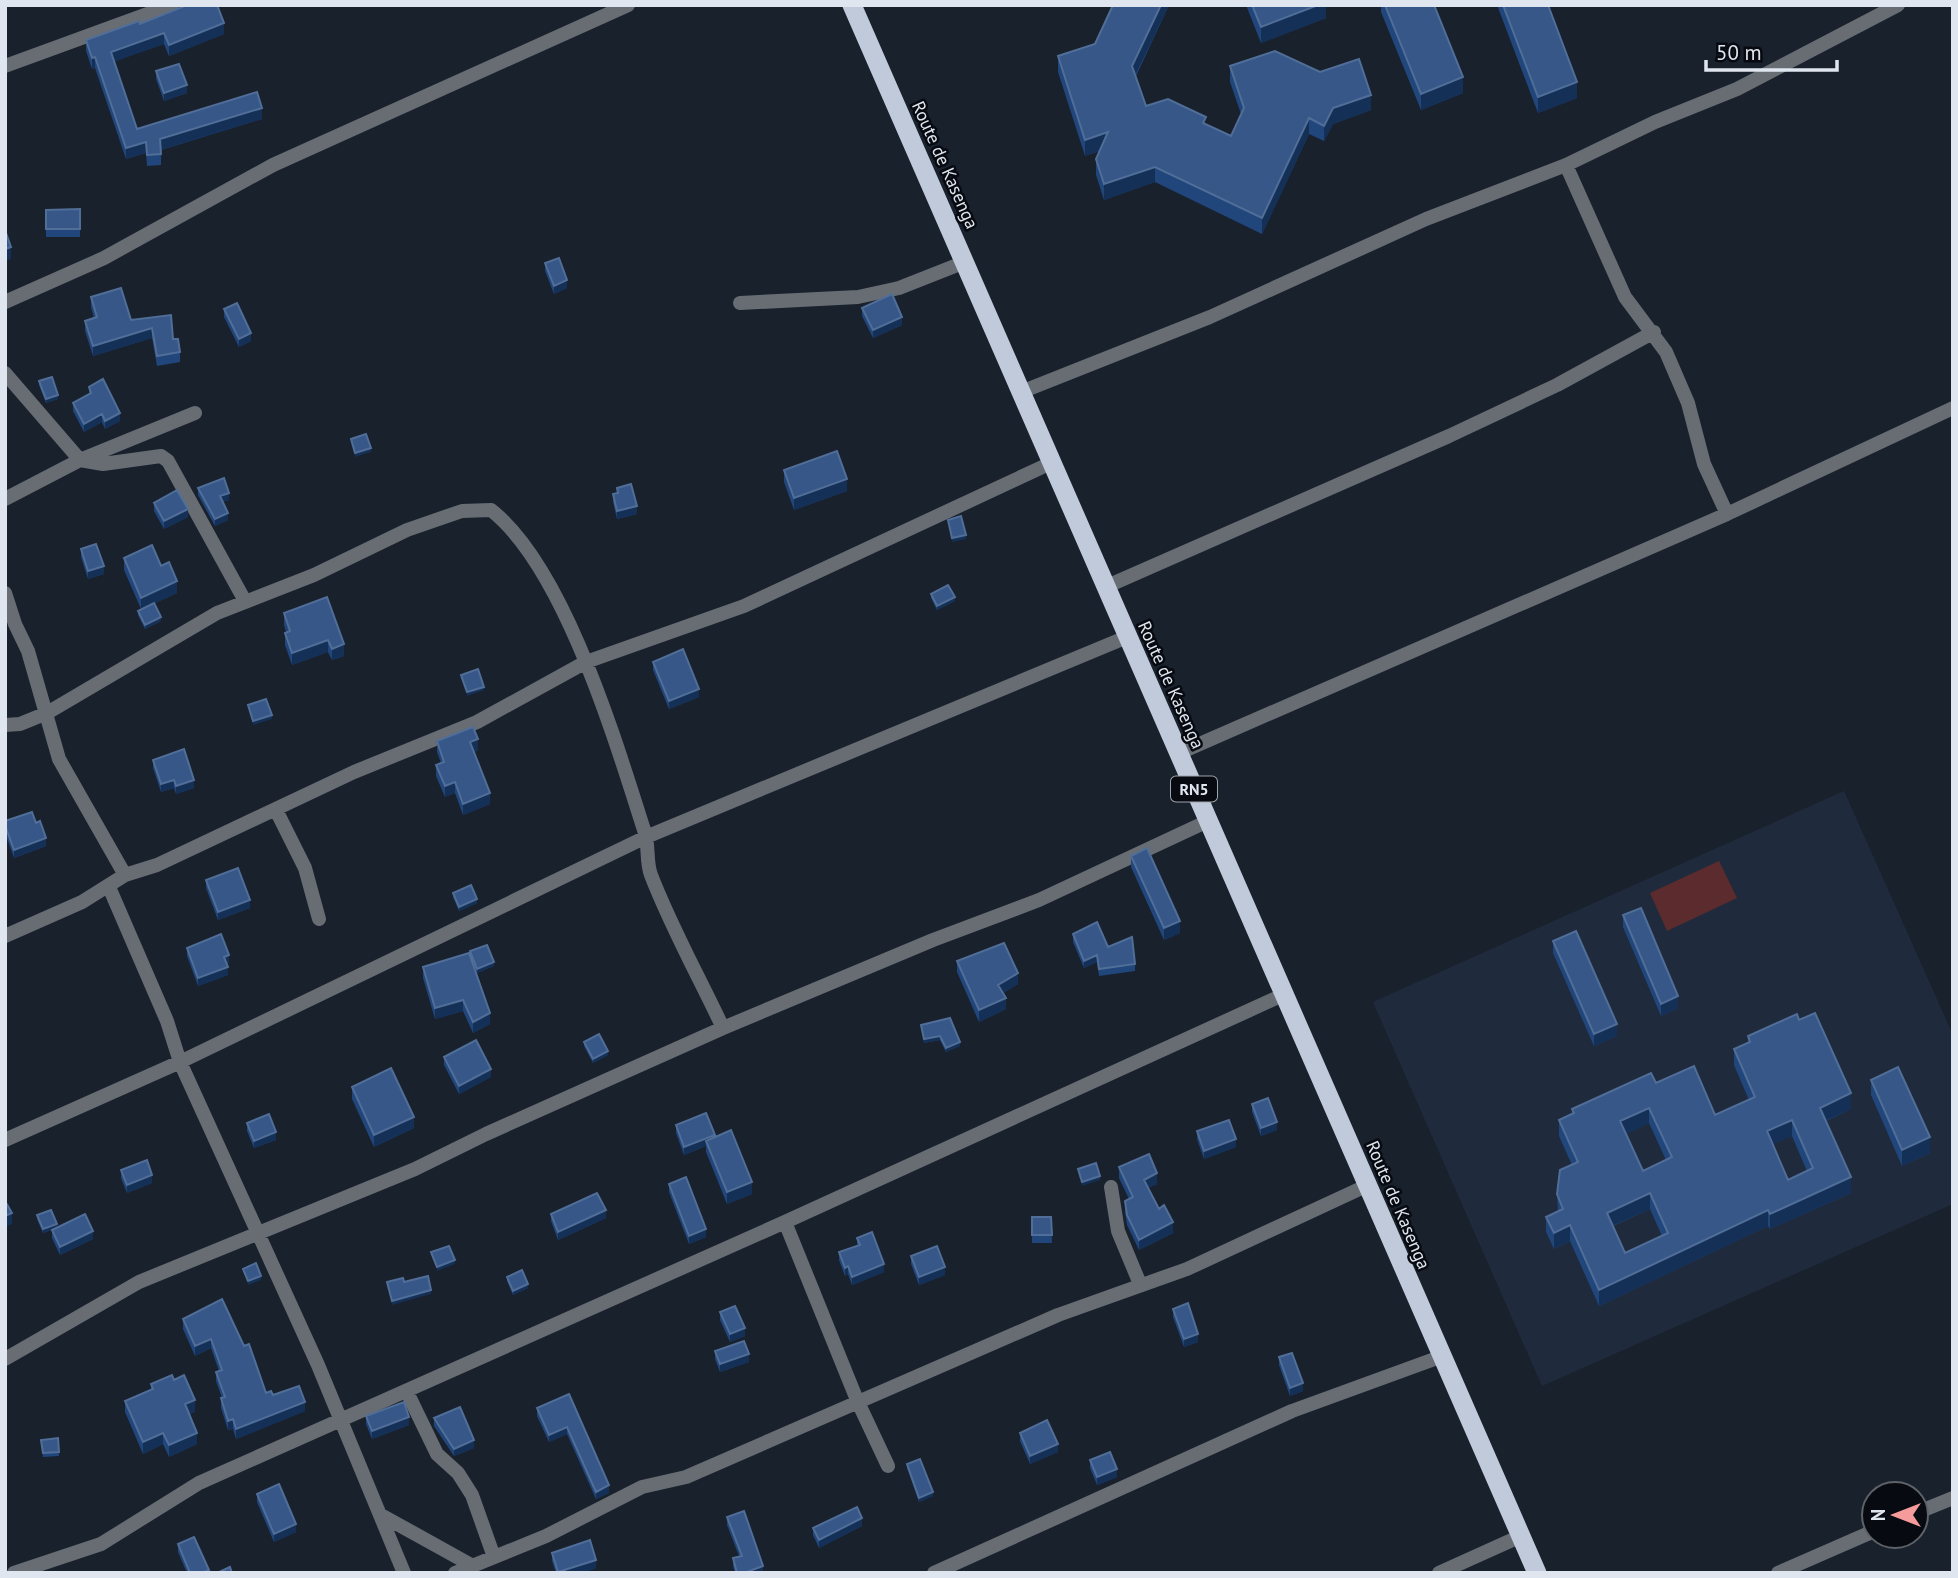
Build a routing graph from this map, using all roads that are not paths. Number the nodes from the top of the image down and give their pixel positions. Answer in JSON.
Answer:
{"nodes":[{"id":1,"x":172,"y":5,"type":"edge"},
{"id":2,"x":628,"y":5,"type":"edge"},
{"id":3,"x":852,"y":5,"type":"edge"},
{"id":4,"x":1893,"y":6,"type":"edge"},
{"id":5,"x":5,"y":66,"type":"edge"},
{"id":6,"x":1566,"y":165,"type":"junction"},
{"id":7,"x":965,"y":262,"type":"junction"},
{"id":8,"x":5,"y":302,"type":"edge"},
{"id":9,"x":740,"y":303,"type":"dead end"},
{"id":10,"x":1654,"y":332,"type":"junction"},
{"id":11,"x":5,"y":373,"type":"edge"},
{"id":12,"x":1021,"y":392,"type":"junction"},
{"id":13,"x":1953,"y":408,"type":"edge"},
{"id":14,"x":195,"y":412,"type":"dead end"},
{"id":15,"x":80,"y":460,"type":"junction"},
{"id":16,"x":1051,"y":463,"type":"junction"},
{"id":17,"x":5,"y":499,"type":"edge"},
{"id":18,"x":1727,"y":514,"type":"junction"},
{"id":19,"x":1105,"y":587,"type":"junction"},
{"id":20,"x":5,"y":593,"type":"edge"},
{"id":21,"x":245,"y":601,"type":"junction"},
{"id":22,"x":1127,"y":637,"type":"junction"},
{"id":23,"x":586,"y":662,"type":"junction"},
{"id":24,"x":47,"y":713,"type":"junction"},
{"id":25,"x":5,"y":725,"type":"edge"},
{"id":26,"x":1179,"y":753,"type":"junction"},
{"id":27,"x":276,"y":810,"type":"junction"},
{"id":28,"x":1208,"y":821,"type":"junction"},
{"id":29,"x":646,"y":837,"type":"junction"},
{"id":30,"x":125,"y":875,"type":"junction"},
{"id":31,"x":109,"y":887,"type":"junction"},
{"id":32,"x":319,"y":919,"type":"dead end"},
{"id":33,"x":5,"y":936,"type":"edge"},
{"id":34,"x":1285,"y":995,"type":"junction"},
{"id":35,"x":723,"y":1028,"type":"junction"},
{"id":36,"x":180,"y":1062,"type":"junction"},
{"id":37,"x":5,"y":1140,"type":"edge"},
{"id":38,"x":1111,"y":1186,"type":"dead end"},
{"id":39,"x":1366,"y":1186,"type":"junction"},
{"id":40,"x":785,"y":1222,"type":"junction"},
{"id":41,"x":258,"y":1232,"type":"junction"},
{"id":42,"x":1140,"y":1284,"type":"junction"},
{"id":43,"x":1440,"y":1357,"type":"junction"},
{"id":44,"x":5,"y":1359,"type":"edge"},
{"id":45,"x":407,"y":1392,"type":"junction"},
{"id":46,"x":857,"y":1400,"type":"junction"},
{"id":47,"x":341,"y":1421,"type":"junction"},
{"id":48,"x":888,"y":1466,"type":"dead end"},
{"id":49,"x":1953,"y":1498,"type":"edge"},
{"id":50,"x":1930,"y":1507,"type":"edge"},
{"id":51,"x":382,"y":1516,"type":"junction"},
{"id":52,"x":1521,"y":1536,"type":"junction"},
{"id":53,"x":1860,"y":1537,"type":"edge"},
{"id":54,"x":494,"y":1557,"type":"junction"},
{"id":55,"x":473,"y":1566,"type":"junction"},
{"id":56,"x":14,"y":1573,"type":"edge"},
{"id":57,"x":404,"y":1573,"type":"edge"},
{"id":58,"x":455,"y":1573,"type":"edge"},
{"id":59,"x":934,"y":1573,"type":"edge"},
{"id":60,"x":1439,"y":1573,"type":"edge"},
{"id":61,"x":1537,"y":1573,"type":"edge"},
{"id":62,"x":1777,"y":1573,"type":"edge"}],
"edges":[{"from":1,"to":5,"type":"street"},
{"from":2,"to":8,"type":"street"},
{"from":3,"to":7,"type":"highway","name":"Route de Kasenga","number":"RN5"},
{"from":4,"to":6,"type":"street"},
{"from":6,"to":10,"type":"street"},
{"from":6,"to":12,"type":"street"},
{"from":7,"to":9,"type":"street"},
{"from":7,"to":12,"type":"highway","name":"Route de Kasenga","number":"RN5"},
{"from":10,"to":18,"type":"street"},
{"from":10,"to":19,"type":"street"},
{"from":11,"to":15,"type":"street"},
{"from":12,"to":16,"type":"highway","name":"Route de Kasenga","number":"RN5"},
{"from":13,"to":18,"type":"street"},
{"from":14,"to":15,"type":"street"},
{"from":15,"to":17,"type":"street"},
{"from":15,"to":21,"type":"street"},
{"from":16,"to":19,"type":"highway","name":"Route de Kasenga","number":"RN5"},
{"from":16,"to":23,"type":"street"},
{"from":18,"to":26,"type":"street"},
{"from":19,"to":22,"type":"highway","name":"Route de Kasenga","number":"RN5"},
{"from":20,"to":24,"type":"street"},
{"from":21,"to":23,"type":"street"},
{"from":21,"to":24,"type":"street"},
{"from":22,"to":26,"type":"highway","name":"Route de Kasenga","number":"RN5"},
{"from":22,"to":29,"type":"street"},
{"from":23,"to":27,"type":"street"},
{"from":23,"to":29,"type":"street"},
{"from":24,"to":25,"type":"street"},
{"from":24,"to":30,"type":"street"},
{"from":26,"to":28,"type":"highway","name":"Route de Kasenga","number":"RN5"},
{"from":27,"to":30,"type":"street"},
{"from":27,"to":32,"type":"street"},
{"from":28,"to":34,"type":"highway","name":"Route de Kasenga","number":"RN5"},
{"from":28,"to":35,"type":"street"},
{"from":29,"to":35,"type":"street"},
{"from":29,"to":36,"type":"street"},
{"from":30,"to":31,"type":"street"},
{"from":31,"to":33,"type":"street"},
{"from":31,"to":36,"type":"street"},
{"from":34,"to":39,"type":"highway","name":"Route de Kasenga","number":"RN5"},
{"from":34,"to":40,"type":"street"},
{"from":35,"to":41,"type":"street"},
{"from":36,"to":37,"type":"street"},
{"from":36,"to":41,"type":"street"},
{"from":38,"to":42,"type":"street"},
{"from":39,"to":42,"type":"street"},
{"from":39,"to":43,"type":"highway","name":"Route de Kasenga","number":"RN5"},
{"from":40,"to":45,"type":"street"},
{"from":40,"to":46,"type":"street"},
{"from":41,"to":44,"type":"street"},
{"from":41,"to":47,"type":"street"},
{"from":42,"to":46,"type":"street"},
{"from":43,"to":52,"type":"highway","name":"Route de Kasenga","number":"RN5"},
{"from":43,"to":59,"type":"street"},
{"from":45,"to":47,"type":"street"},
{"from":45,"to":54,"type":"street"},
{"from":46,"to":48,"type":"street"},
{"from":46,"to":54,"type":"street"},
{"from":47,"to":51,"type":"street"},
{"from":47,"to":56,"type":"street"},
{"from":49,"to":50,"type":"street"},
{"from":51,"to":55,"type":"street"},
{"from":51,"to":57,"type":"street"},
{"from":52,"to":60,"type":"street"},
{"from":52,"to":61,"type":"highway","name":"Route de Kasenga","number":"RN5"},
{"from":53,"to":62,"type":"street"},
{"from":54,"to":55,"type":"street"},
{"from":55,"to":58,"type":"street"}]}
